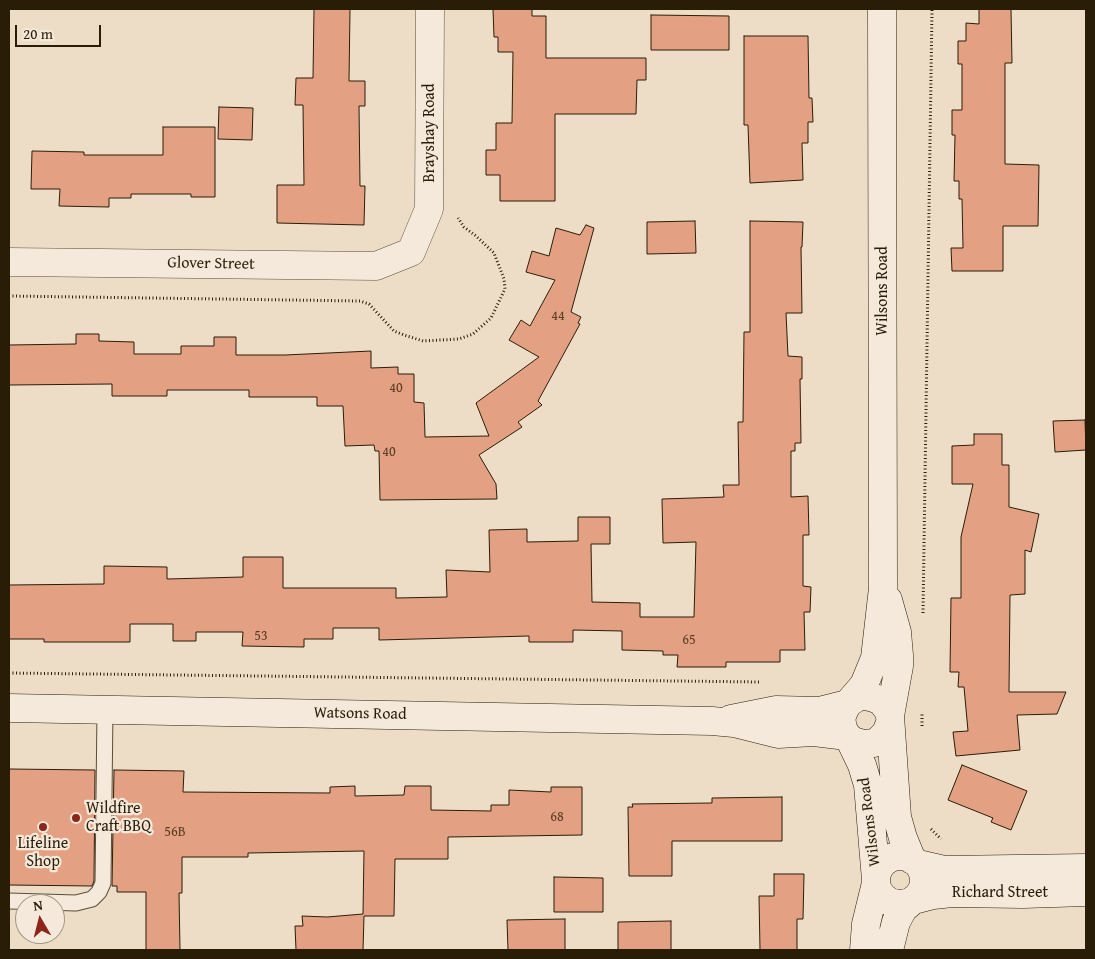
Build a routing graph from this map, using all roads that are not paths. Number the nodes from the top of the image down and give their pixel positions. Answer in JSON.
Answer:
{"nodes":[{"id":1,"x":430,"y":9,"type":"edge"},
{"id":2,"x":882,"y":9,"type":"edge"},
{"id":3,"x":411,"y":252,"type":"joint"},
{"id":4,"x":9,"y":262,"type":"edge"},
{"id":5,"x":884,"y":574,"type":"junction"},
{"id":6,"x":849,"y":702,"type":"junction"},
{"id":7,"x":9,"y":708,"type":"edge"},
{"id":8,"x":105,"y":710,"type":"junction"},
{"id":9,"x":890,"y":719,"type":"junction"},
{"id":10,"x":712,"y":721,"type":"junction"},
{"id":11,"x":848,"y":737,"type":"junction"},
{"id":12,"x":915,"y":862,"type":"junction"},
{"id":13,"x":1086,"y":868,"type":"edge"},
{"id":14,"x":876,"y":881,"type":"junction"},
{"id":15,"x":1086,"y":892,"type":"edge"},
{"id":16,"x":9,"y":901,"type":"edge"},
{"id":17,"x":912,"y":901,"type":"junction"},
{"id":18,"x":864,"y":950,"type":"edge"},
{"id":19,"x":889,"y":950,"type":"edge"}],
"edges":[{"from":1,"to":3,"type":"street","name":"Brayshay Road"},
{"from":2,"to":5,"type":"street","name":"Wilsons Road"},
{"from":3,"to":4,"type":"street","name":"Glover Street"},
{"from":5,"to":6,"type":"street","name":"Wilsons Road"},
{"from":5,"to":9,"type":"street","name":"Wilsons Road"},
{"from":6,"to":9,"type":"street"},
{"from":6,"to":10,"type":"street","name":"Watsons Road"},
{"from":6,"to":11,"type":"street"},
{"from":7,"to":8,"type":"street","name":"Watsons Road"},
{"from":8,"to":10,"type":"street","name":"Watsons Road"},
{"from":8,"to":16,"type":"lane"},
{"from":9,"to":11,"type":"street"},
{"from":9,"to":12,"type":"street","name":"Wilsons Road"},
{"from":10,"to":11,"type":"street","name":"Watsons Road"},
{"from":11,"to":14,"type":"street","name":"Wilsons Road"},
{"from":12,"to":13,"type":"street","name":"Richard Street"},
{"from":12,"to":14,"type":"street"},
{"from":12,"to":17,"type":"street"},
{"from":14,"to":17,"type":"street"},
{"from":14,"to":18,"type":"street","name":"Wilsons Road"},
{"from":15,"to":17,"type":"street","name":"Richard Street"},
{"from":17,"to":19,"type":"street"}]}
